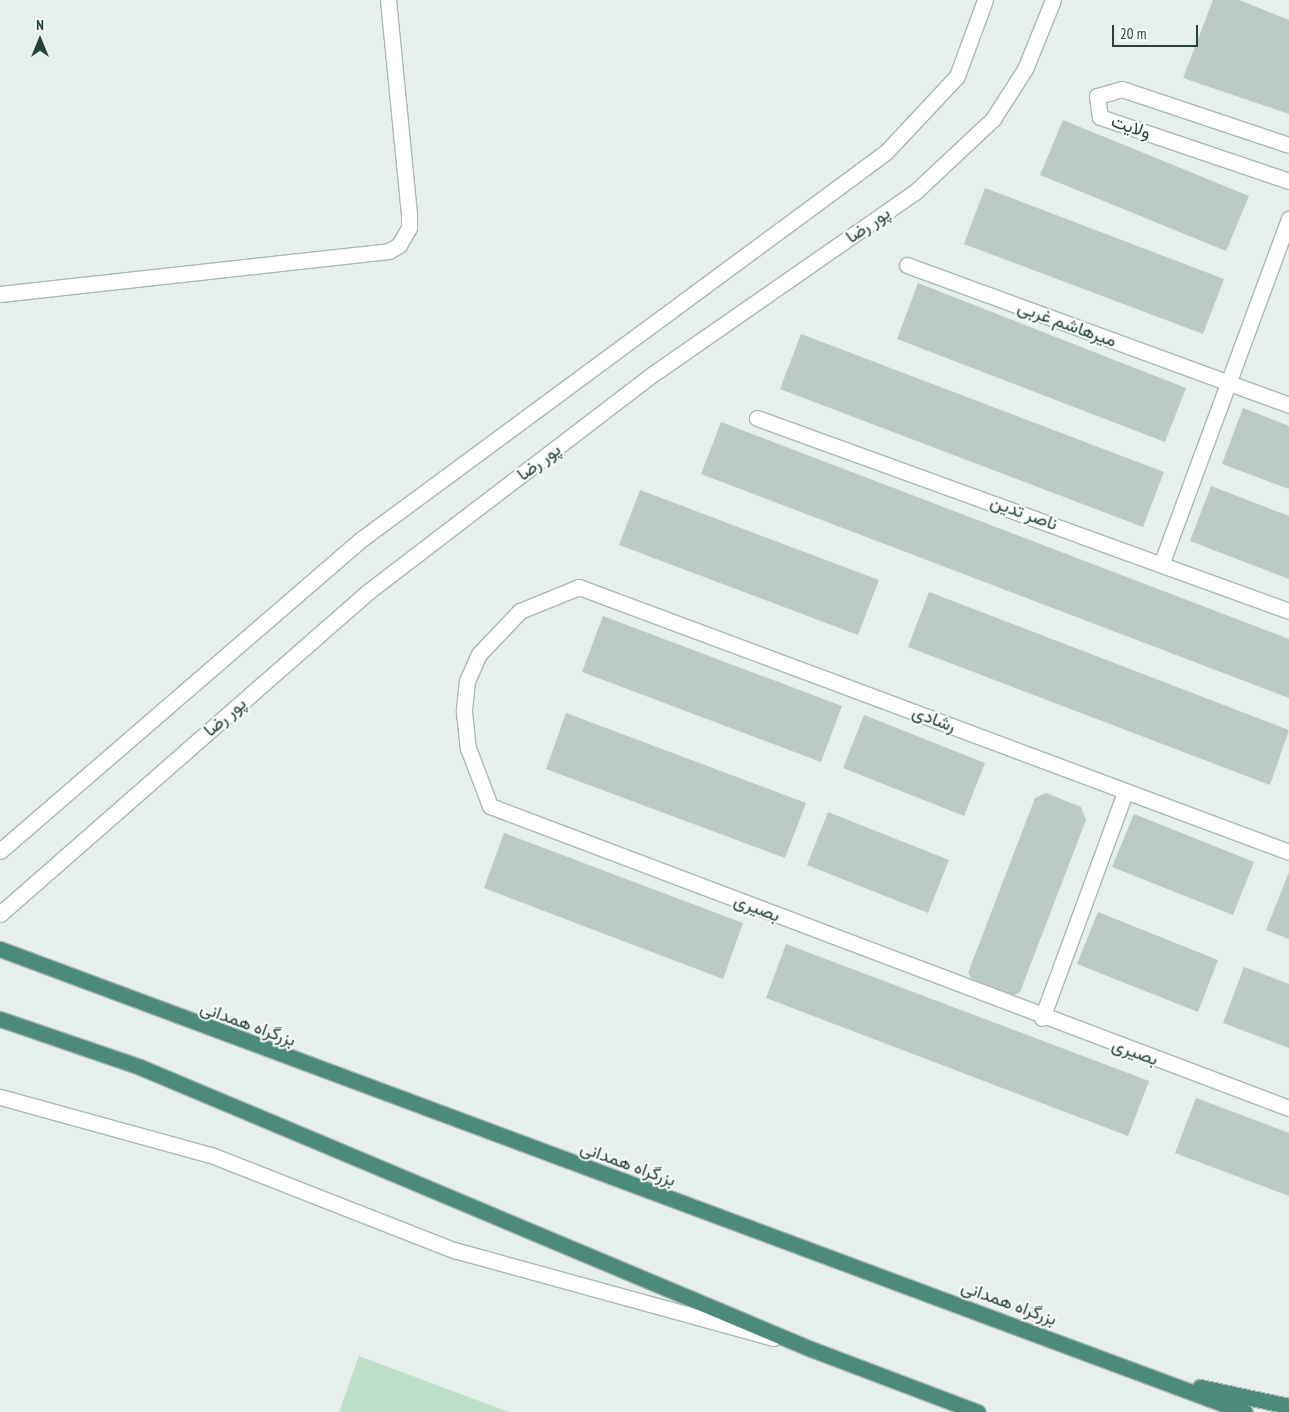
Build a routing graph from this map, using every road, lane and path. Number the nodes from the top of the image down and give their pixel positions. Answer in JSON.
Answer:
{"nodes":[{"id":1,"x":388,"y":0,"type":"edge"},
{"id":2,"x":985,"y":0,"type":"edge"},
{"id":3,"x":1053,"y":0,"type":"edge"},
{"id":4,"x":1289,"y":145,"type":"edge"},
{"id":5,"x":1289,"y":181,"type":"edge"},
{"id":6,"x":1289,"y":219,"type":"edge"},
{"id":7,"x":907,"y":265,"type":"dead end"},
{"id":8,"x":0,"y":294,"type":"edge"},
{"id":9,"x":1227,"y":382,"type":"junction"},
{"id":10,"x":1289,"y":405,"type":"edge"},
{"id":11,"x":757,"y":418,"type":"dead end"},
{"id":12,"x":1162,"y":562,"type":"junction"},
{"id":13,"x":579,"y":587,"type":"joint"},
{"id":14,"x":1289,"y":611,"type":"edge"},
{"id":15,"x":1125,"y":792,"type":"junction"},
{"id":16,"x":0,"y":852,"type":"edge"},
{"id":17,"x":1289,"y":852,"type":"edge"},
{"id":18,"x":0,"y":914,"type":"edge"},
{"id":19,"x":0,"y":949,"type":"edge"},
{"id":20,"x":1042,"y":1018,"type":"junction"},
{"id":21,"x":0,"y":1019,"type":"edge"},
{"id":22,"x":0,"y":1097,"type":"edge"},
{"id":23,"x":1289,"y":1108,"type":"edge"},
{"id":24,"x":810,"y":1349,"type":"junction"},
{"id":25,"x":1156,"y":1377,"type":"junction"},
{"id":26,"x":1289,"y":1406,"type":"edge"},
{"id":27,"x":978,"y":1412,"type":"edge"},
{"id":28,"x":1245,"y":1412,"type":"edge"}],
"edges":[{"from":1,"to":8,"type":"street"},
{"from":2,"to":16,"type":"street"},
{"from":3,"to":18,"type":"street","name":"پور رضا"},
{"from":4,"to":5,"type":"street","name":"ولایت"},
{"from":6,"to":9,"type":"street"},
{"from":7,"to":9,"type":"street","name":"میرهاشم غربی"},
{"from":9,"to":10,"type":"street","name":"میرهاشم غربی"},
{"from":9,"to":12,"type":"street"},
{"from":11,"to":12,"type":"street","name":"ناصر تدین"},
{"from":12,"to":14,"type":"street","name":"ناصر تدین"},
{"from":13,"to":15,"type":"street","name":"رشادی"},
{"from":13,"to":20,"type":"street","name":"بصیری"},
{"from":15,"to":17,"type":"street","name":"رشادی"},
{"from":15,"to":20,"type":"street"},
{"from":19,"to":25,"type":"highway","name":"بزرگراه همدانی"},
{"from":20,"to":23,"type":"street","name":"بصیری"},
{"from":21,"to":24,"type":"highway"},
{"from":22,"to":24,"type":"street"},
{"from":24,"to":27,"type":"highway"},
{"from":25,"to":26,"type":"highway"},
{"from":25,"to":28,"type":"highway","name":"بزرگراه همدانی"}]}
